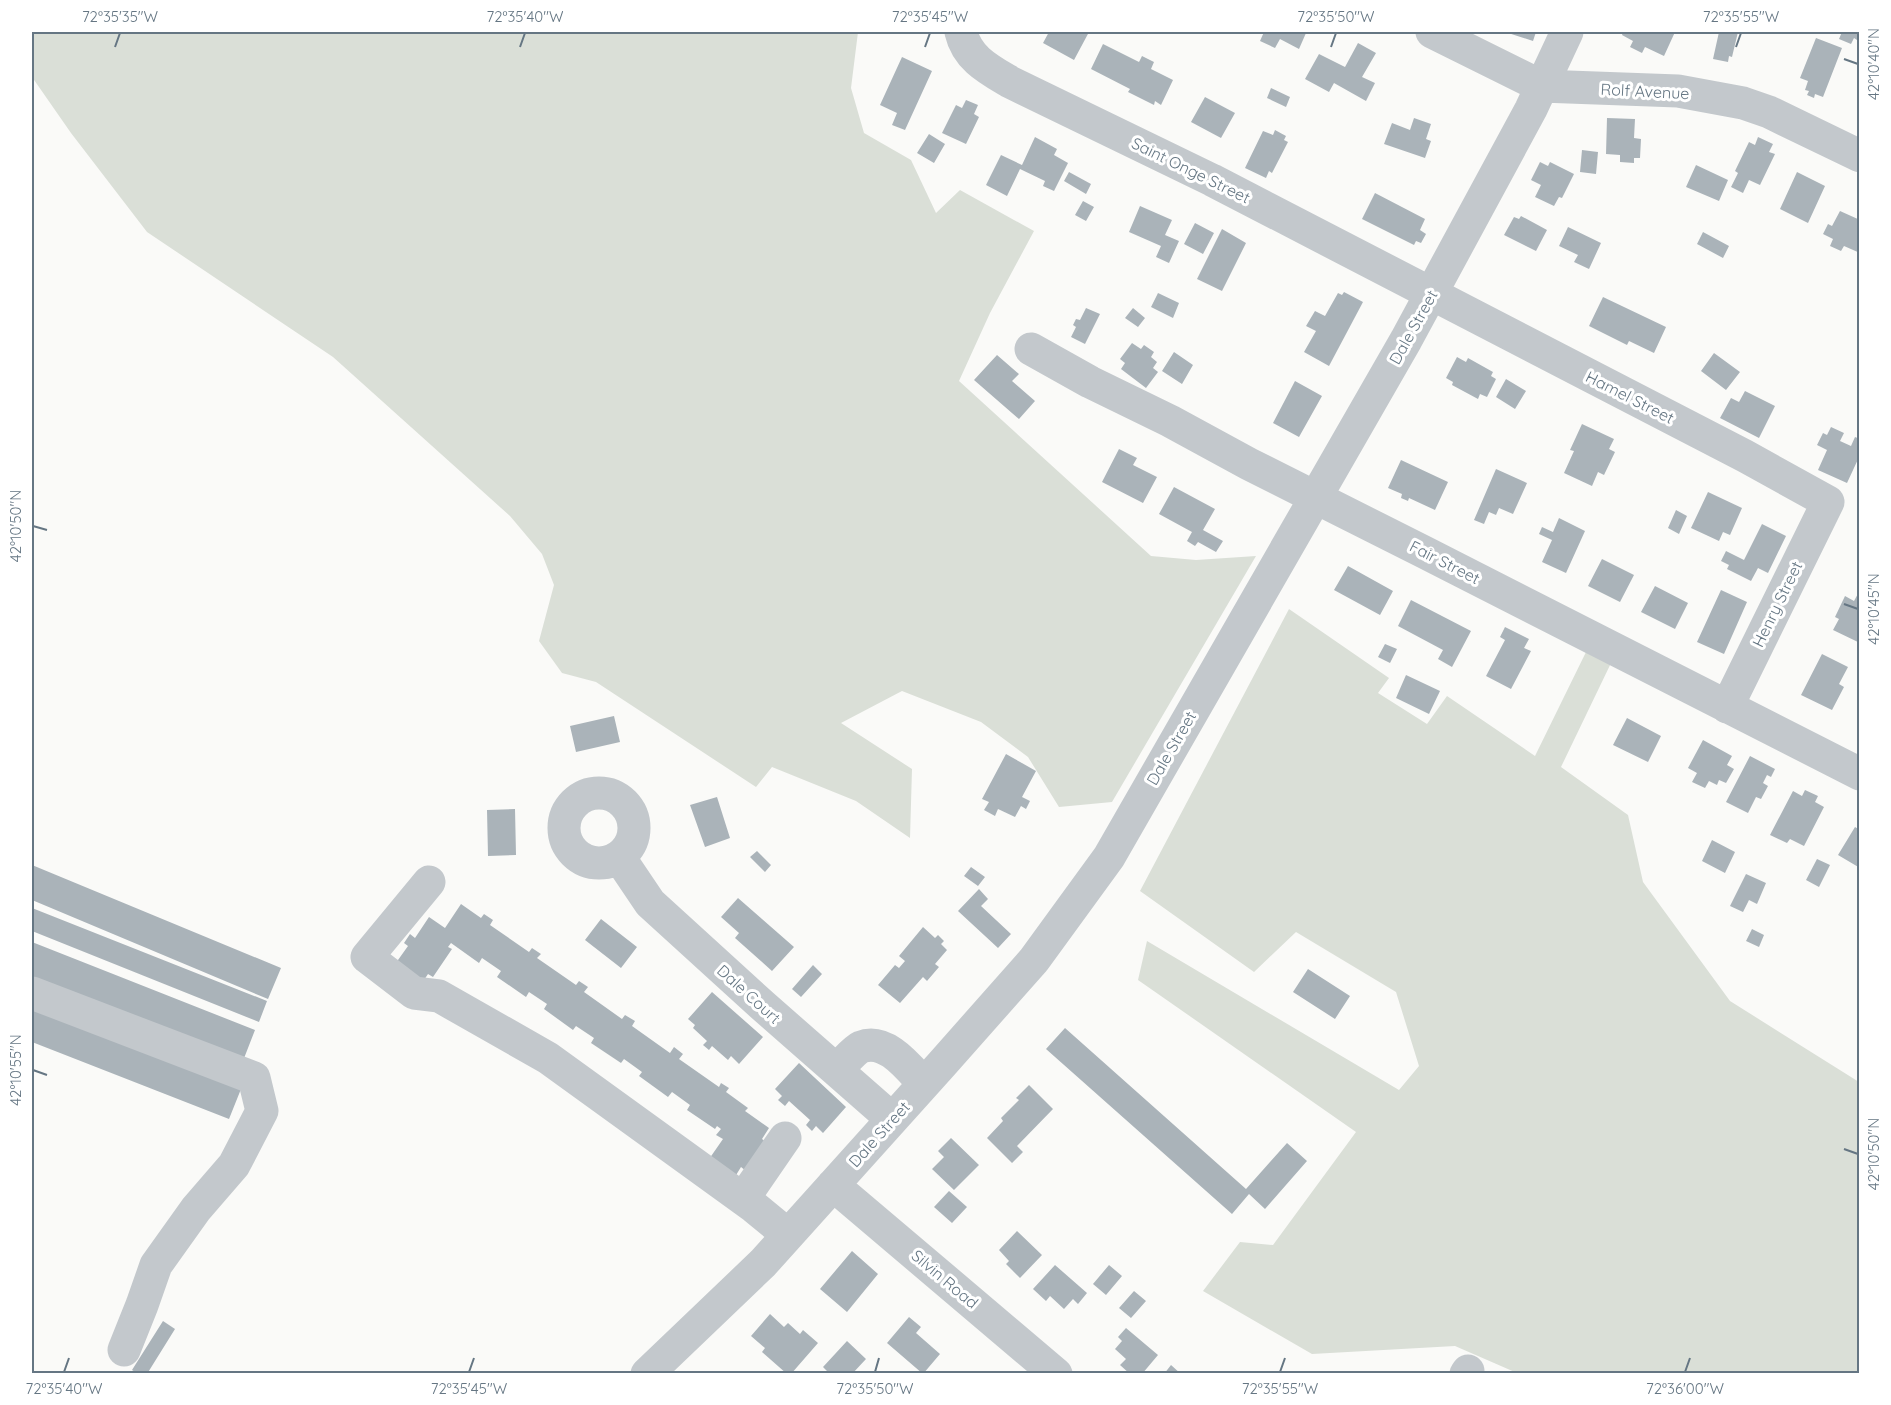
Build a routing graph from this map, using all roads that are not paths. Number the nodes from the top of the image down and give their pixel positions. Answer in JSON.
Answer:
{"nodes":[{"id":1,"x":1432,"y":32,"type":"edge"},
{"id":2,"x":1568,"y":32,"type":"edge"},
{"id":3,"x":961,"y":34,"type":"edge"},
{"id":4,"x":1541,"y":86,"type":"junction"},
{"id":5,"x":1860,"y":156,"type":"edge"},
{"id":6,"x":1431,"y":294,"type":"junction"},
{"id":7,"x":1031,"y":349,"type":"dead end"},
{"id":8,"x":1315,"y":497,"type":"junction"},
{"id":9,"x":1828,"y":502,"type":"joint"},
{"id":10,"x":1727,"y":706,"type":"junction"},
{"id":11,"x":1860,"y":774,"type":"edge"},
{"id":12,"x":619,"y":857,"type":"dead end"},
{"id":13,"x":429,"y":882,"type":"dead end"},
{"id":14,"x":32,"y":993,"type":"edge"},
{"id":15,"x":836,"y":1070,"type":"junction"},
{"id":16,"x":924,"y":1084,"type":"junction"},
{"id":17,"x":892,"y":1119,"type":"junction"},
{"id":18,"x":785,"y":1138,"type":"dead end"},
{"id":19,"x":833,"y":1185,"type":"junction"},
{"id":20,"x":743,"y":1199,"type":"junction"},
{"id":21,"x":788,"y":1235,"type":"junction"},
{"id":22,"x":124,"y":1350,"type":"dead end"},
{"id":23,"x":658,"y":1370,"type":"edge"},
{"id":24,"x":1056,"y":1374,"type":"edge"}],
"edges":[{"from":1,"to":4,"type":"street","name":"Rolf Avenue"},
{"from":2,"to":4,"type":"street","name":"Dale Street"},
{"from":3,"to":6,"type":"street","name":"Saint Onge Street"},
{"from":4,"to":5,"type":"street","name":"Rolf Avenue"},
{"from":4,"to":6,"type":"street","name":"Dale Street"},
{"from":6,"to":8,"type":"street","name":"Dale Street"},
{"from":6,"to":9,"type":"street","name":"Hamel Street"},
{"from":7,"to":8,"type":"street","name":"Fair Street"},
{"from":8,"to":10,"type":"street","name":"Fair Street"},
{"from":8,"to":16,"type":"street","name":"Dale Street"},
{"from":9,"to":10,"type":"street","name":"Henry Street"},
{"from":10,"to":11,"type":"street","name":"Fair Street"},
{"from":12,"to":15,"type":"street","name":"Dale Court"},
{"from":13,"to":20,"type":"street"},
{"from":14,"to":22,"type":"street"},
{"from":15,"to":16,"type":"street"},
{"from":15,"to":17,"type":"street","name":"Dale Court"},
{"from":16,"to":17,"type":"street","name":"Dale Street"},
{"from":17,"to":19,"type":"street","name":"Dale Street"},
{"from":18,"to":20,"type":"street"},
{"from":19,"to":21,"type":"street","name":"Dale Street"},
{"from":19,"to":24,"type":"street","name":"Silvin Road"},
{"from":20,"to":21,"type":"street"},
{"from":21,"to":23,"type":"street","name":"Dale Street"}]}
